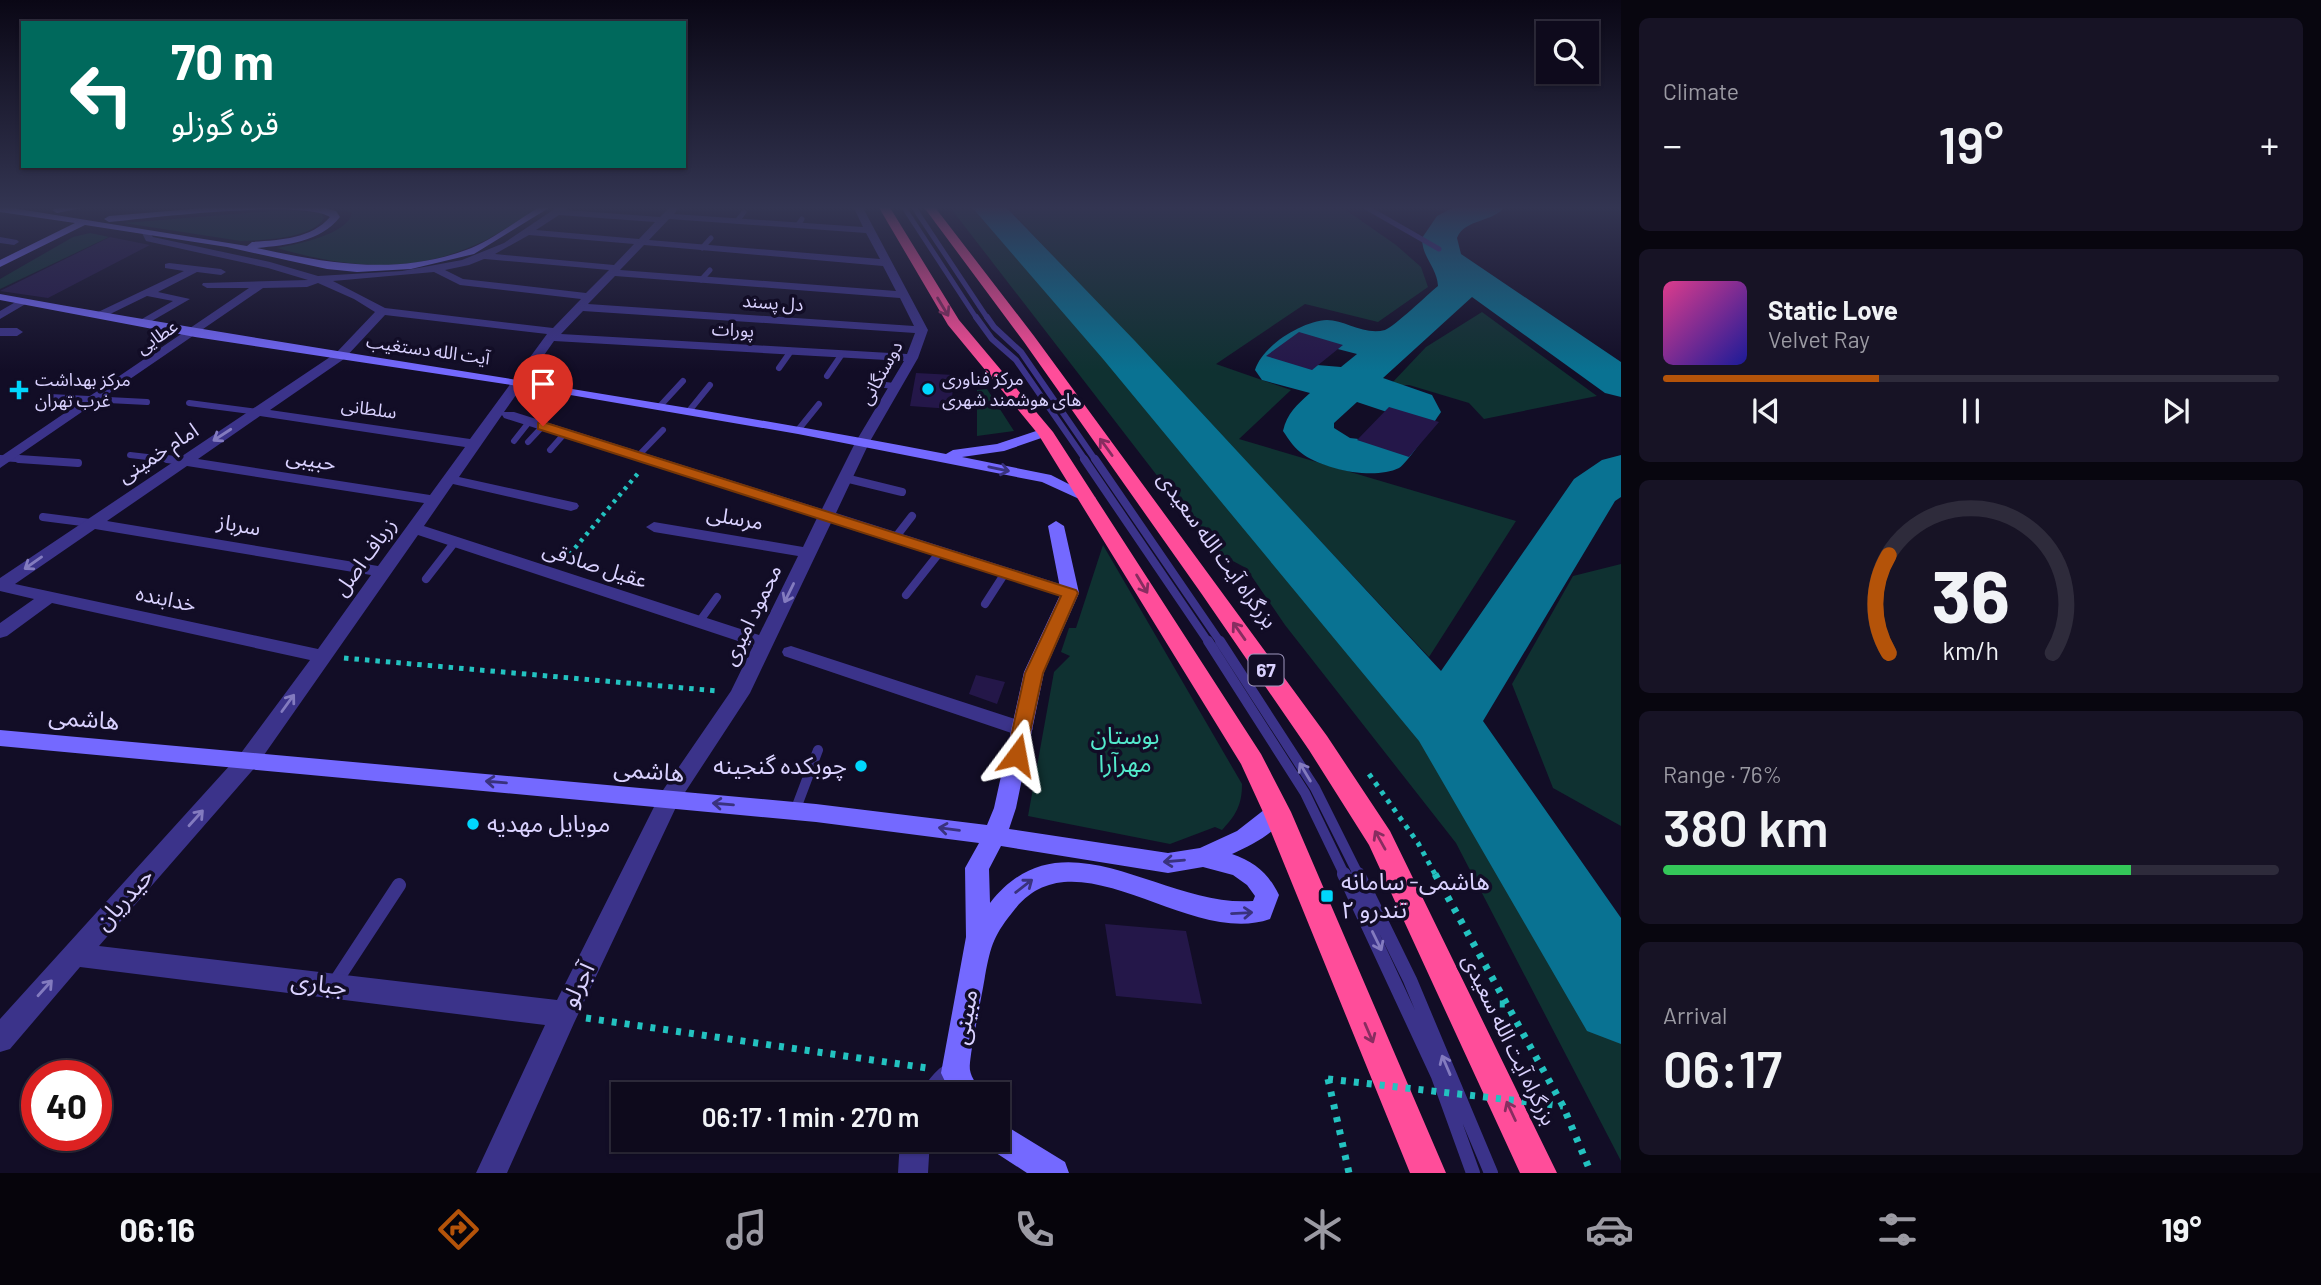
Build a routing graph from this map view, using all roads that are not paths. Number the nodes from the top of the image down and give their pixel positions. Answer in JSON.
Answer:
{"nodes":[{"id":1,"x":23,"y":261,"type":"edge"},
{"id":2,"x":242,"y":261,"type":"edge"},
{"id":3,"x":303,"y":261,"type":"edge"},
{"id":4,"x":435,"y":261,"type":"edge"},
{"id":5,"x":469,"y":261,"type":"edge"},
{"id":6,"x":526,"y":261,"type":"edge"},
{"id":7,"x":625,"y":261,"type":"edge"},
{"id":8,"x":850,"y":261,"type":"edge"},
{"id":9,"x":886,"y":261,"type":"edge"},
{"id":10,"x":916,"y":261,"type":"edge"},
{"id":11,"x":939,"y":261,"type":"edge"},
{"id":12,"x":950,"y":261,"type":"edge"},
{"id":13,"x":970,"y":261,"type":"edge"},
{"id":14,"x":888,"y":264,"type":"junction"},
{"id":15,"x":169,"y":266,"type":"dead end"},
{"id":16,"x":196,"y":269,"type":"junction"},
{"id":17,"x":438,"y":270,"type":"junction"},
{"id":18,"x":710,"y":270,"type":"dead end"},
{"id":19,"x":615,"y":271,"type":"junction"},
{"id":20,"x":221,"y":272,"type":"dead end"},
{"id":21,"x":0,"y":273,"type":"edge"},
{"id":22,"x":320,"y":279,"type":"junction"},
{"id":23,"x":701,"y":280,"type":"junction"},
{"id":24,"x":207,"y":285,"type":"dead end"},
{"id":25,"x":260,"y":285,"type":"junction"},
{"id":26,"x":128,"y":290,"type":"dead end"},
{"id":27,"x":147,"y":293,"type":"junction"},
{"id":28,"x":904,"y":295,"type":"junction"},
{"id":29,"x":0,"y":297,"type":"edge"},
{"id":30,"x":589,"y":298,"type":"junction"},
{"id":31,"x":23,"y":302,"type":"junction"},
{"id":32,"x":580,"y":307,"type":"junction"},
{"id":33,"x":382,"y":311,"type":"junction"},
{"id":34,"x":0,"y":316,"type":"edge"},
{"id":35,"x":100,"y":316,"type":"junction"},
{"id":36,"x":141,"y":323,"type":"junction"},
{"id":37,"x":922,"y":330,"type":"junction"},
{"id":38,"x":0,"y":332,"type":"edge"},
{"id":39,"x":17,"y":332,"type":"dead end"},
{"id":40,"x":195,"y":332,"type":"junction"},
{"id":41,"x":554,"y":335,"type":"junction"},
{"id":42,"x":791,"y":351,"type":"junction"},
{"id":43,"x":842,"y":354,"type":"junction"},
{"id":44,"x":340,"y":356,"type":"junction"},
{"id":45,"x":912,"y":358,"type":"junction"},
{"id":46,"x":779,"y":368,"type":"dead end"},
{"id":47,"x":827,"y":376,"type":"dead end"},
{"id":48,"x":683,"y":381,"type":"dead end"},
{"id":49,"x":518,"y":382,"type":"junction"},
{"id":50,"x":868,"y":383,"type":"dead end"},
{"id":51,"x":710,"y":385,"type":"dead end"},
{"id":52,"x":894,"y":386,"type":"junction"},
{"id":53,"x":50,"y":397,"type":"dead end"},
{"id":54,"x":96,"y":400,"type":"junction"},
{"id":55,"x":147,"y":402,"type":"dead end"},
{"id":56,"x":189,"y":403,"type":"dead end"},
{"id":57,"x":819,"y":404,"type":"dead end"},
{"id":58,"x":660,"y":406,"type":"junction"},
{"id":59,"x":689,"y":411,"type":"junction"},
{"id":60,"x":258,"y":412,"type":"junction"},
{"id":61,"x":509,"y":415,"type":"dead end"},
{"id":62,"x":536,"y":424,"type":"junction"},
{"id":63,"x":663,"y":430,"type":"dead end"},
{"id":64,"x":798,"y":430,"type":"junction"},
{"id":65,"x":1045,"y":432,"type":"junction"},
{"id":66,"x":565,"y":433,"type":"junction"},
{"id":67,"x":514,"y":441,"type":"dead end"},
{"id":68,"x":528,"y":442,"type":"dead end"},
{"id":69,"x":862,"y":443,"type":"junction"},
{"id":70,"x":474,"y":444,"type":"junction"},
{"id":71,"x":550,"y":450,"type":"dead end"},
{"id":72,"x":130,"y":456,"type":"dead end"},
{"id":73,"x":932,"y":457,"type":"junction"},
{"id":74,"x":644,"y":458,"type":"junction"},
{"id":75,"x":3,"y":460,"type":"edge"},
{"id":76,"x":182,"y":461,"type":"junction"},
{"id":77,"x":78,"y":463,"type":"dead end"},
{"id":78,"x":845,"y":478,"type":"junction"},
{"id":79,"x":449,"y":479,"type":"junction"},
{"id":80,"x":902,"y":492,"type":"dead end"},
{"id":81,"x":1088,"y":498,"type":"junction"},
{"id":82,"x":434,"y":500,"type":"junction"},
{"id":83,"x":571,"y":506,"type":"dead end"},
{"id":84,"x":825,"y":516,"type":"junction"},
{"id":85,"x":912,"y":516,"type":"dead end"},
{"id":86,"x":43,"y":517,"type":"dead end"},
{"id":87,"x":89,"y":523,"type":"junction"},
{"id":88,"x":1056,"y":526,"type":"dead end"},
{"id":89,"x":654,"y":527,"type":"dead end"},
{"id":90,"x":413,"y":528,"type":"junction"},
{"id":91,"x":895,"y":538,"type":"junction"},
{"id":92,"x":454,"y":543,"type":"junction"},
{"id":93,"x":940,"y":552,"type":"junction"},
{"id":94,"x":808,"y":553,"type":"junction"},
{"id":95,"x":382,"y":572,"type":"junction"},
{"id":96,"x":1005,"y":573,"type":"junction"},
{"id":97,"x":426,"y":579,"type":"dead end"},
{"id":98,"x":0,"y":586,"type":"edge"},
{"id":99,"x":1070,"y":593,"type":"junction"},
{"id":100,"x":906,"y":595,"type":"dead end"},
{"id":101,"x":49,"y":597,"type":"junction"},
{"id":102,"x":717,"y":597,"type":"dead end"},
{"id":103,"x":985,"y":604,"type":"dead end"},
{"id":104,"x":699,"y":622,"type":"junction"},
{"id":105,"x":0,"y":632,"type":"edge"},
{"id":106,"x":764,"y":643,"type":"junction"},
{"id":107,"x":791,"y":652,"type":"dead end"},
{"id":108,"x":322,"y":656,"type":"junction"},
{"id":109,"x":1023,"y":729,"type":"junction"},
{"id":110,"x":0,"y":738,"type":"edge"},
{"id":111,"x":818,"y":750,"type":"dead end"},
{"id":112,"x":248,"y":759,"type":"junction"},
{"id":113,"x":669,"y":799,"type":"junction"},
{"id":114,"x":795,"y":811,"type":"junction"},
{"id":115,"x":1277,"y":812,"type":"junction"},
{"id":116,"x":995,"y":836,"type":"junction"},
{"id":117,"x":1203,"y":857,"type":"junction"},
{"id":118,"x":399,"y":885,"type":"dead end"},
{"id":119,"x":979,"y":937,"type":"junction"},
{"id":120,"x":75,"y":955,"type":"junction"},
{"id":121,"x":333,"y":986,"type":"junction"},
{"id":122,"x":564,"y":1014,"type":"junction"},
{"id":123,"x":0,"y":1040,"type":"edge"},
{"id":124,"x":961,"y":1082,"type":"edge"},
{"id":125,"x":1010,"y":1144,"type":"edge"},
{"id":126,"x":914,"y":1152,"type":"edge"},
{"id":127,"x":491,"y":1173,"type":"edge"},
{"id":128,"x":913,"y":1173,"type":"edge"},
{"id":129,"x":1054,"y":1173,"type":"edge"},
{"id":130,"x":1428,"y":1173,"type":"edge"},
{"id":131,"x":1473,"y":1173,"type":"edge"},
{"id":132,"x":1491,"y":1173,"type":"edge"},
{"id":133,"x":1539,"y":1173,"type":"edge"}],
"edges":[{"from":1,"to":21,"type":"main road"},
{"from":2,"to":22,"type":"street"},
{"from":3,"to":4,"type":"main road"},
{"from":5,"to":17,"type":"street"},
{"from":6,"to":19,"type":"street"},
{"from":7,"to":19,"type":"street","name":"زرباف اصل"},
{"from":8,"to":14,"type":"street"},
{"from":9,"to":14,"type":"street","name":"دوسنگانی"},
{"from":10,"to":65,"type":"highway","one_way":true},
{"from":11,"to":131,"type":"lane","one_way":true},
{"from":132,"to":12,"type":"lane","one_way":true},
{"from":133,"to":13,"type":"highway","name":"بزرگراه آیت الله سعیدی","number":"67","one_way":true},
{"from":14,"to":28,"type":"street","name":"دوسنگانی"},
{"from":15,"to":16,"type":"street"},
{"from":16,"to":20,"type":"street"},
{"from":16,"to":27,"type":"street"},
{"from":17,"to":22,"type":"street"},
{"from":17,"to":30,"type":"street"},
{"from":18,"to":23,"type":"lane"},
{"from":19,"to":23,"type":"street"},
{"from":19,"to":30,"type":"street","name":"زرباف اصل"},
{"from":22,"to":25,"type":"street"},
{"from":22,"to":33,"type":"street"},
{"from":23,"to":28,"type":"street"},
{"from":24,"to":25,"type":"street"},
{"from":25,"to":40,"type":"street","name":"عطایی"},
{"from":26,"to":27,"type":"street"},
{"from":27,"to":35,"type":"street"},
{"from":27,"to":36,"type":"street"},
{"from":28,"to":37,"type":"street","name":"دوسنگانی"},
{"from":29,"to":31,"type":"main road","name":"آیت الله دستغیب"},
{"from":30,"to":32,"type":"street","name":"زرباف اصل"},
{"from":31,"to":34,"type":"street"},
{"from":31,"to":35,"type":"main road","name":"آیت الله دستغیب"},
{"from":32,"to":37,"type":"street","name":"دل پسند"},
{"from":32,"to":41,"type":"street","name":"زرباف اصل"},
{"from":33,"to":41,"type":"street","name":"پورات"},
{"from":33,"to":44,"type":"street","name":"امام خمینی"},
{"from":35,"to":36,"type":"main road","name":"آیت الله دستغیب"},
{"from":36,"to":40,"type":"main road","name":"آیت الله دستغیب"},
{"from":37,"to":45,"type":"street","name":"دوسنگانی"},
{"from":38,"to":39,"type":"street"},
{"from":40,"to":44,"type":"main road","name":"آیت الله دستغیب"},
{"from":40,"to":54,"type":"street","name":"عطایی"},
{"from":41,"to":42,"type":"street","name":"پورات"},
{"from":41,"to":49,"type":"street","name":"زرباف اصل"},
{"from":42,"to":43,"type":"street","name":"پورات"},
{"from":42,"to":46,"type":"lane"},
{"from":43,"to":45,"type":"street","name":"پورات"},
{"from":43,"to":47,"type":"lane"},
{"from":44,"to":49,"type":"main road","name":"آیت الله دستغیب"},
{"from":44,"to":60,"type":"street","name":"امام خمینی"},
{"from":45,"to":52,"type":"street","name":"دوسنگانی"},
{"from":48,"to":58,"type":"lane"},
{"from":49,"to":58,"type":"main road","name":"آیت الله دستغیب"},
{"from":49,"to":70,"type":"street","name":"زرباف اصل"},
{"from":50,"to":52,"type":"lane"},
{"from":51,"to":59,"type":"lane"},
{"from":52,"to":69,"type":"street","name":"دوسنگانی"},
{"from":53,"to":54,"type":"lane"},
{"from":54,"to":55,"type":"lane"},
{"from":54,"to":75,"type":"street","name":"عطایی"},
{"from":56,"to":60,"type":"lane"},
{"from":57,"to":64,"type":"lane"},
{"from":58,"to":59,"type":"main road","name":"آیت الله دستغیب"},
{"from":59,"to":64,"type":"main road","name":"آیت الله دستغیب"},
{"from":60,"to":70,"type":"street","name":"سلطانی"},
{"from":60,"to":76,"type":"street","name":"امام خمینی","one_way":true},
{"from":61,"to":62,"type":"street"},
{"from":62,"to":66,"type":"street"},
{"from":62,"to":67,"type":"lane"},
{"from":62,"to":68,"type":"lane"},
{"from":63,"to":74,"type":"lane"},
{"from":64,"to":69,"type":"main road","name":"آیت الله دستغیب"},
{"from":65,"to":73,"type":"main road","name":"آیت الله دستغیب"},
{"from":65,"to":81,"type":"highway"},
{"from":66,"to":71,"type":"lane"},
{"from":66,"to":74,"type":"street"},
{"from":69,"to":73,"type":"main road","name":"آیت الله دستغیب"},
{"from":69,"to":78,"type":"street","name":"محمود امیری"},
{"from":70,"to":79,"type":"street","name":"زرباف اصل"},
{"from":72,"to":76,"type":"lane"},
{"from":73,"to":81,"type":"main road","name":"آیت الله دستغیب","one_way":true},
{"from":74,"to":84,"type":"street"},
{"from":75,"to":77,"type":"lane"},
{"from":76,"to":82,"type":"street","name":"حبیبی"},
{"from":76,"to":87,"type":"street","name":"امام خمینی"},
{"from":78,"to":80,"type":"lane"},
{"from":78,"to":84,"type":"street","name":"محمود امیری"},
{"from":79,"to":82,"type":"street","name":"زرباف اصل"},
{"from":79,"to":83,"type":"street"},
{"from":81,"to":115,"type":"highway","one_way":true},
{"from":82,"to":90,"type":"street","name":"زرباف اصل"},
{"from":84,"to":91,"type":"street"},
{"from":84,"to":94,"type":"street","name":"محمود امیری"},
{"from":85,"to":91,"type":"lane"},
{"from":86,"to":87,"type":"lane"},
{"from":87,"to":95,"type":"street","name":"سرباز"},
{"from":87,"to":98,"type":"street","name":"امام خمینی","one_way":true},
{"from":88,"to":99,"type":"main road"},
{"from":89,"to":94,"type":"street","name":"مرسلی"},
{"from":90,"to":92,"type":"street","name":"عقیل صادقی"},
{"from":90,"to":95,"type":"street","name":"زرباف اصل"},
{"from":91,"to":93,"type":"street"},
{"from":92,"to":97,"type":"lane"},
{"from":92,"to":104,"type":"street","name":"عقیل صادقی"},
{"from":93,"to":96,"type":"street"},
{"from":93,"to":100,"type":"lane"},
{"from":94,"to":106,"type":"street","name":"محمود امیری","one_way":true},
{"from":95,"to":108,"type":"street","name":"زرباف اصل"},
{"from":96,"to":99,"type":"street"},
{"from":96,"to":103,"type":"lane"},
{"from":98,"to":101,"type":"street","name":"خدابنده"},
{"from":99,"to":109,"type":"main road","name":"مبینی"},
{"from":101,"to":105,"type":"street"},
{"from":101,"to":108,"type":"street","name":"خدابنده"},
{"from":102,"to":104,"type":"lane"},
{"from":104,"to":106,"type":"street","name":"عقیل صادقی"},
{"from":106,"to":113,"type":"street","name":"محمود امیری"},
{"from":107,"to":109,"type":"street"},
{"from":112,"to":108,"type":"street","name":"زرباف اصل","one_way":true},
{"from":109,"to":116,"type":"main road","name":"مبینی"},
{"from":110,"to":112,"type":"main road","name":"هاشمی"},
{"from":111,"to":114,"type":"lane"},
{"from":113,"to":112,"type":"main road","name":"هاشمی","one_way":true},
{"from":120,"to":112,"type":"street","name":"حیدریان","one_way":true},
{"from":114,"to":113,"type":"main road","name":"هاشمی","one_way":true},
{"from":113,"to":122,"type":"street","name":"آجرلو"},
{"from":116,"to":114,"type":"main road","name":"هاشمی","one_way":true},
{"from":115,"to":117,"type":"main road","name":"هاشمی"},
{"from":115,"to":130,"type":"highway","one_way":true},
{"from":117,"to":116,"type":"main road","name":"هاشمی","one_way":true},
{"from":116,"to":119,"type":"main road","name":"مبینی"},
{"from":119,"to":117,"type":"main road","one_way":true},
{"from":118,"to":121,"type":"lane"},
{"from":119,"to":124,"type":"main road","name":"مبینی"},
{"from":120,"to":121,"type":"street","name":"جباری"},
{"from":123,"to":120,"type":"street","name":"حیدریان","one_way":true},
{"from":121,"to":122,"type":"street","name":"جباری"},
{"from":122,"to":127,"type":"street","name":"آجرلو"},
{"from":125,"to":129,"type":"main road"},
{"from":126,"to":128,"type":"street"}]}
